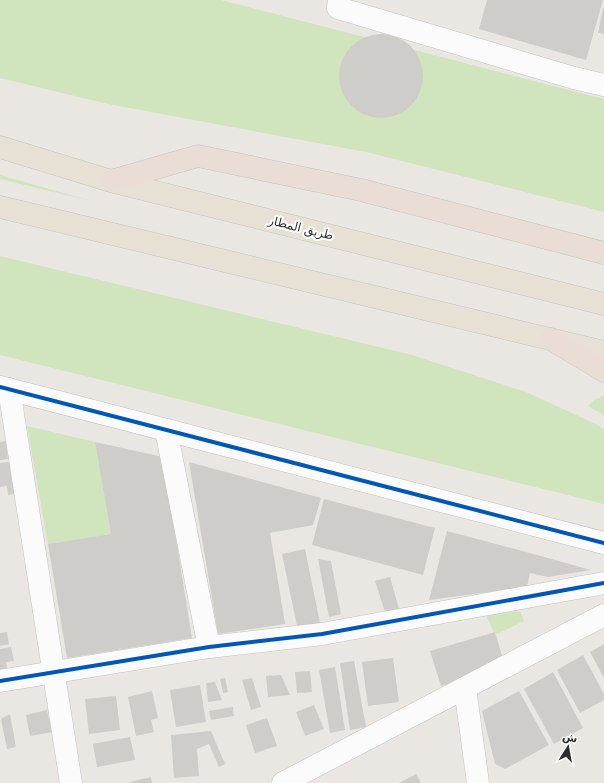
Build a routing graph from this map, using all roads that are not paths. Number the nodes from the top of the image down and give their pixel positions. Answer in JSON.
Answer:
{"nodes":[{"id":1,"x":339,"y":0,"type":"edge"},
{"id":2,"x":604,"y":85,"type":"edge"},
{"id":3,"x":0,"y":147,"type":"edge"},
{"id":4,"x":111,"y":181,"type":"junction"},
{"id":5,"x":0,"y":207,"type":"edge"},
{"id":6,"x":604,"y":253,"type":"edge"},
{"id":7,"x":604,"y":304,"type":"edge"},
{"id":8,"x":552,"y":339,"type":"junction"},
{"id":9,"x":604,"y":352,"type":"edge"},
{"id":10,"x":604,"y":371,"type":"edge"},
{"id":11,"x":5,"y":388,"type":"edge"},
{"id":12,"x":166,"y":430,"type":"junction"},
{"id":13,"x":604,"y":543,"type":"edge"},
{"id":14,"x":604,"y":583,"type":"edge"},
{"id":15,"x":604,"y":615,"type":"edge"},
{"id":16,"x":209,"y":647,"type":"junction"},
{"id":17,"x":53,"y":672,"type":"junction"},
{"id":18,"x":0,"y":681,"type":"edge"},
{"id":19,"x":465,"y":688,"type":"junction"},
{"id":20,"x":70,"y":783,"type":"edge"},
{"id":21,"x":283,"y":783,"type":"edge"},
{"id":22,"x":478,"y":783,"type":"edge"}],
"edges":[{"from":1,"to":2,"type":"street"},
{"from":3,"to":4,"type":"main road","name":"طريق المطار"},
{"from":4,"to":6,"type":"highway"},
{"from":4,"to":7,"type":"main road","name":"طريق المطار"},
{"from":5,"to":8,"type":"main road"},
{"from":8,"to":9,"type":"main road"},
{"from":8,"to":10,"type":"highway"},
{"from":11,"to":12,"type":"street"},
{"from":11,"to":17,"type":"street"},
{"from":12,"to":13,"type":"street"},
{"from":12,"to":16,"type":"street"},
{"from":14,"to":16,"type":"street"},
{"from":15,"to":19,"type":"street"},
{"from":16,"to":17,"type":"street"},
{"from":17,"to":18,"type":"street"},
{"from":17,"to":20,"type":"street"},
{"from":19,"to":21,"type":"street"},
{"from":19,"to":22,"type":"street"}]}
